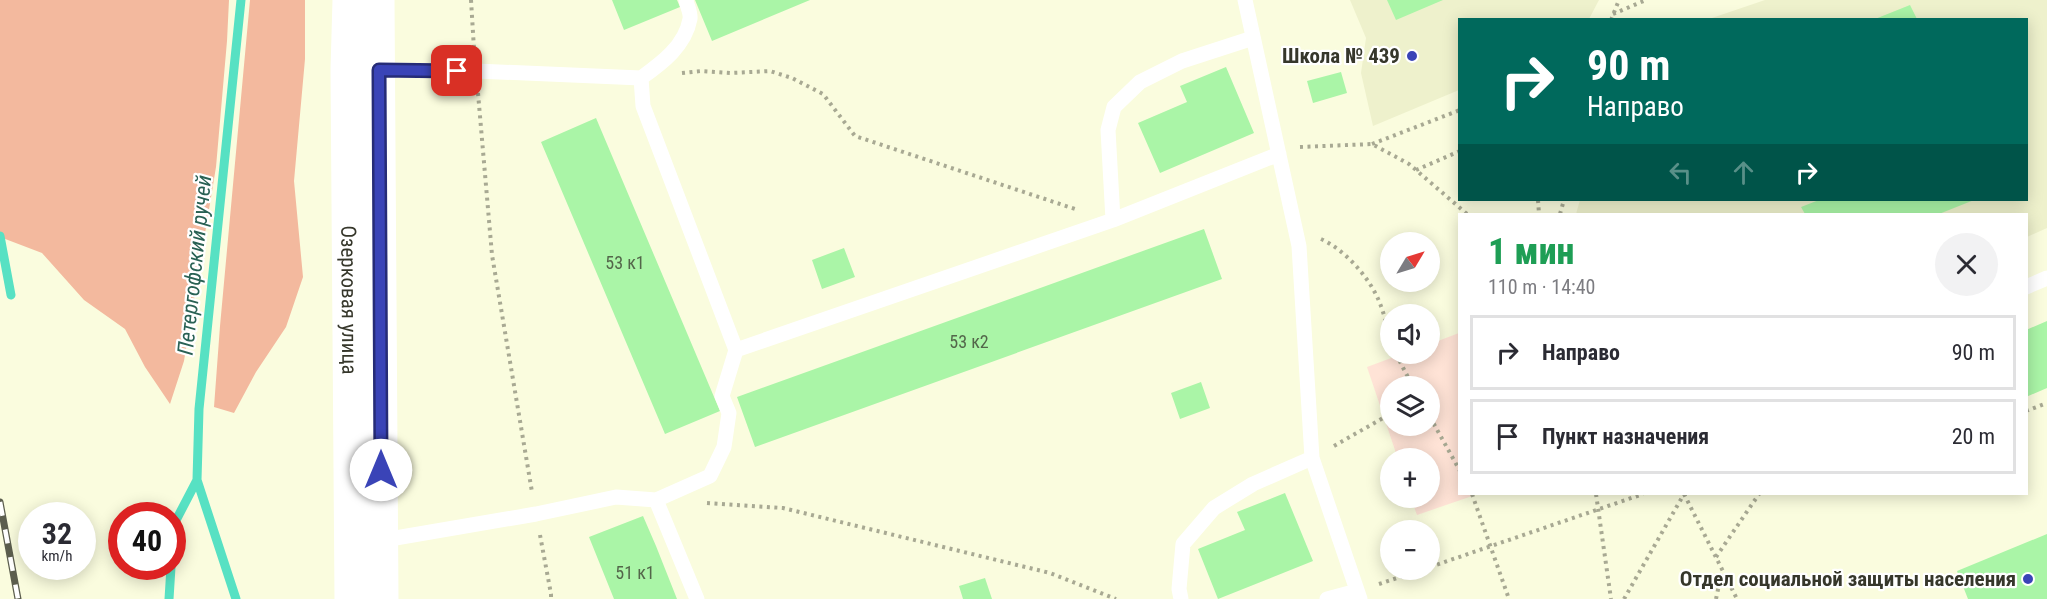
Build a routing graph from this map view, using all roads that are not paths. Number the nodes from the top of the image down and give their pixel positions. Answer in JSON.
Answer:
{"nodes":[{"id":1,"x":349,"y":0,"type":"edge"},
{"id":2,"x":378,"y":0,"type":"edge"},
{"id":3,"x":686,"y":0,"type":"edge"},
{"id":4,"x":1245,"y":0,"type":"edge"},
{"id":5,"x":1253,"y":38,"type":"junction"},
{"id":6,"x":363,"y":70,"type":"junction"},
{"id":7,"x":641,"y":78,"type":"junction"},
{"id":8,"x":1279,"y":154,"type":"junction"},
{"id":9,"x":1113,"y":220,"type":"junction"},
{"id":10,"x":2047,"y":278,"type":"edge"},
{"id":11,"x":2028,"y":286,"type":"edge"},
{"id":12,"x":736,"y":350,"type":"junction"},
{"id":13,"x":1312,"y":458,"type":"junction"},
{"id":14,"x":656,"y":500,"type":"junction"},
{"id":15,"x":366,"y":542,"type":"junction"},
{"id":16,"x":1359,"y":595,"type":"edge"},
{"id":17,"x":351,"y":599,"type":"edge"},
{"id":18,"x":382,"y":599,"type":"edge"},
{"id":19,"x":697,"y":599,"type":"edge"},
{"id":20,"x":1181,"y":599,"type":"edge"},
{"id":21,"x":1327,"y":599,"type":"edge"}],
"edges":[{"from":1,"to":6,"type":"street","name":"Озерковая улица"},
{"from":2,"to":6,"type":"street","name":"Озерковая улица"},
{"from":3,"to":7,"type":"lane"},
{"from":4,"to":5,"type":"lane"},
{"from":5,"to":8,"type":"lane"},
{"from":5,"to":9,"type":"lane"},
{"from":6,"to":7,"type":"lane"},
{"from":6,"to":15,"type":"street","name":"Озерковая улица"},
{"from":7,"to":12,"type":"lane"},
{"from":8,"to":9,"type":"lane"},
{"from":8,"to":13,"type":"lane"},
{"from":9,"to":12,"type":"lane"},
{"from":10,"to":11,"type":"lane"},
{"from":12,"to":14,"type":"lane"},
{"from":13,"to":16,"type":"lane"},
{"from":13,"to":20,"type":"lane"},
{"from":14,"to":15,"type":"lane"},
{"from":14,"to":19,"type":"lane"},
{"from":15,"to":17,"type":"street","name":"Озерковая улица"},
{"from":15,"to":18,"type":"street","name":"Озерковая улица"},
{"from":16,"to":21,"type":"lane"}]}
